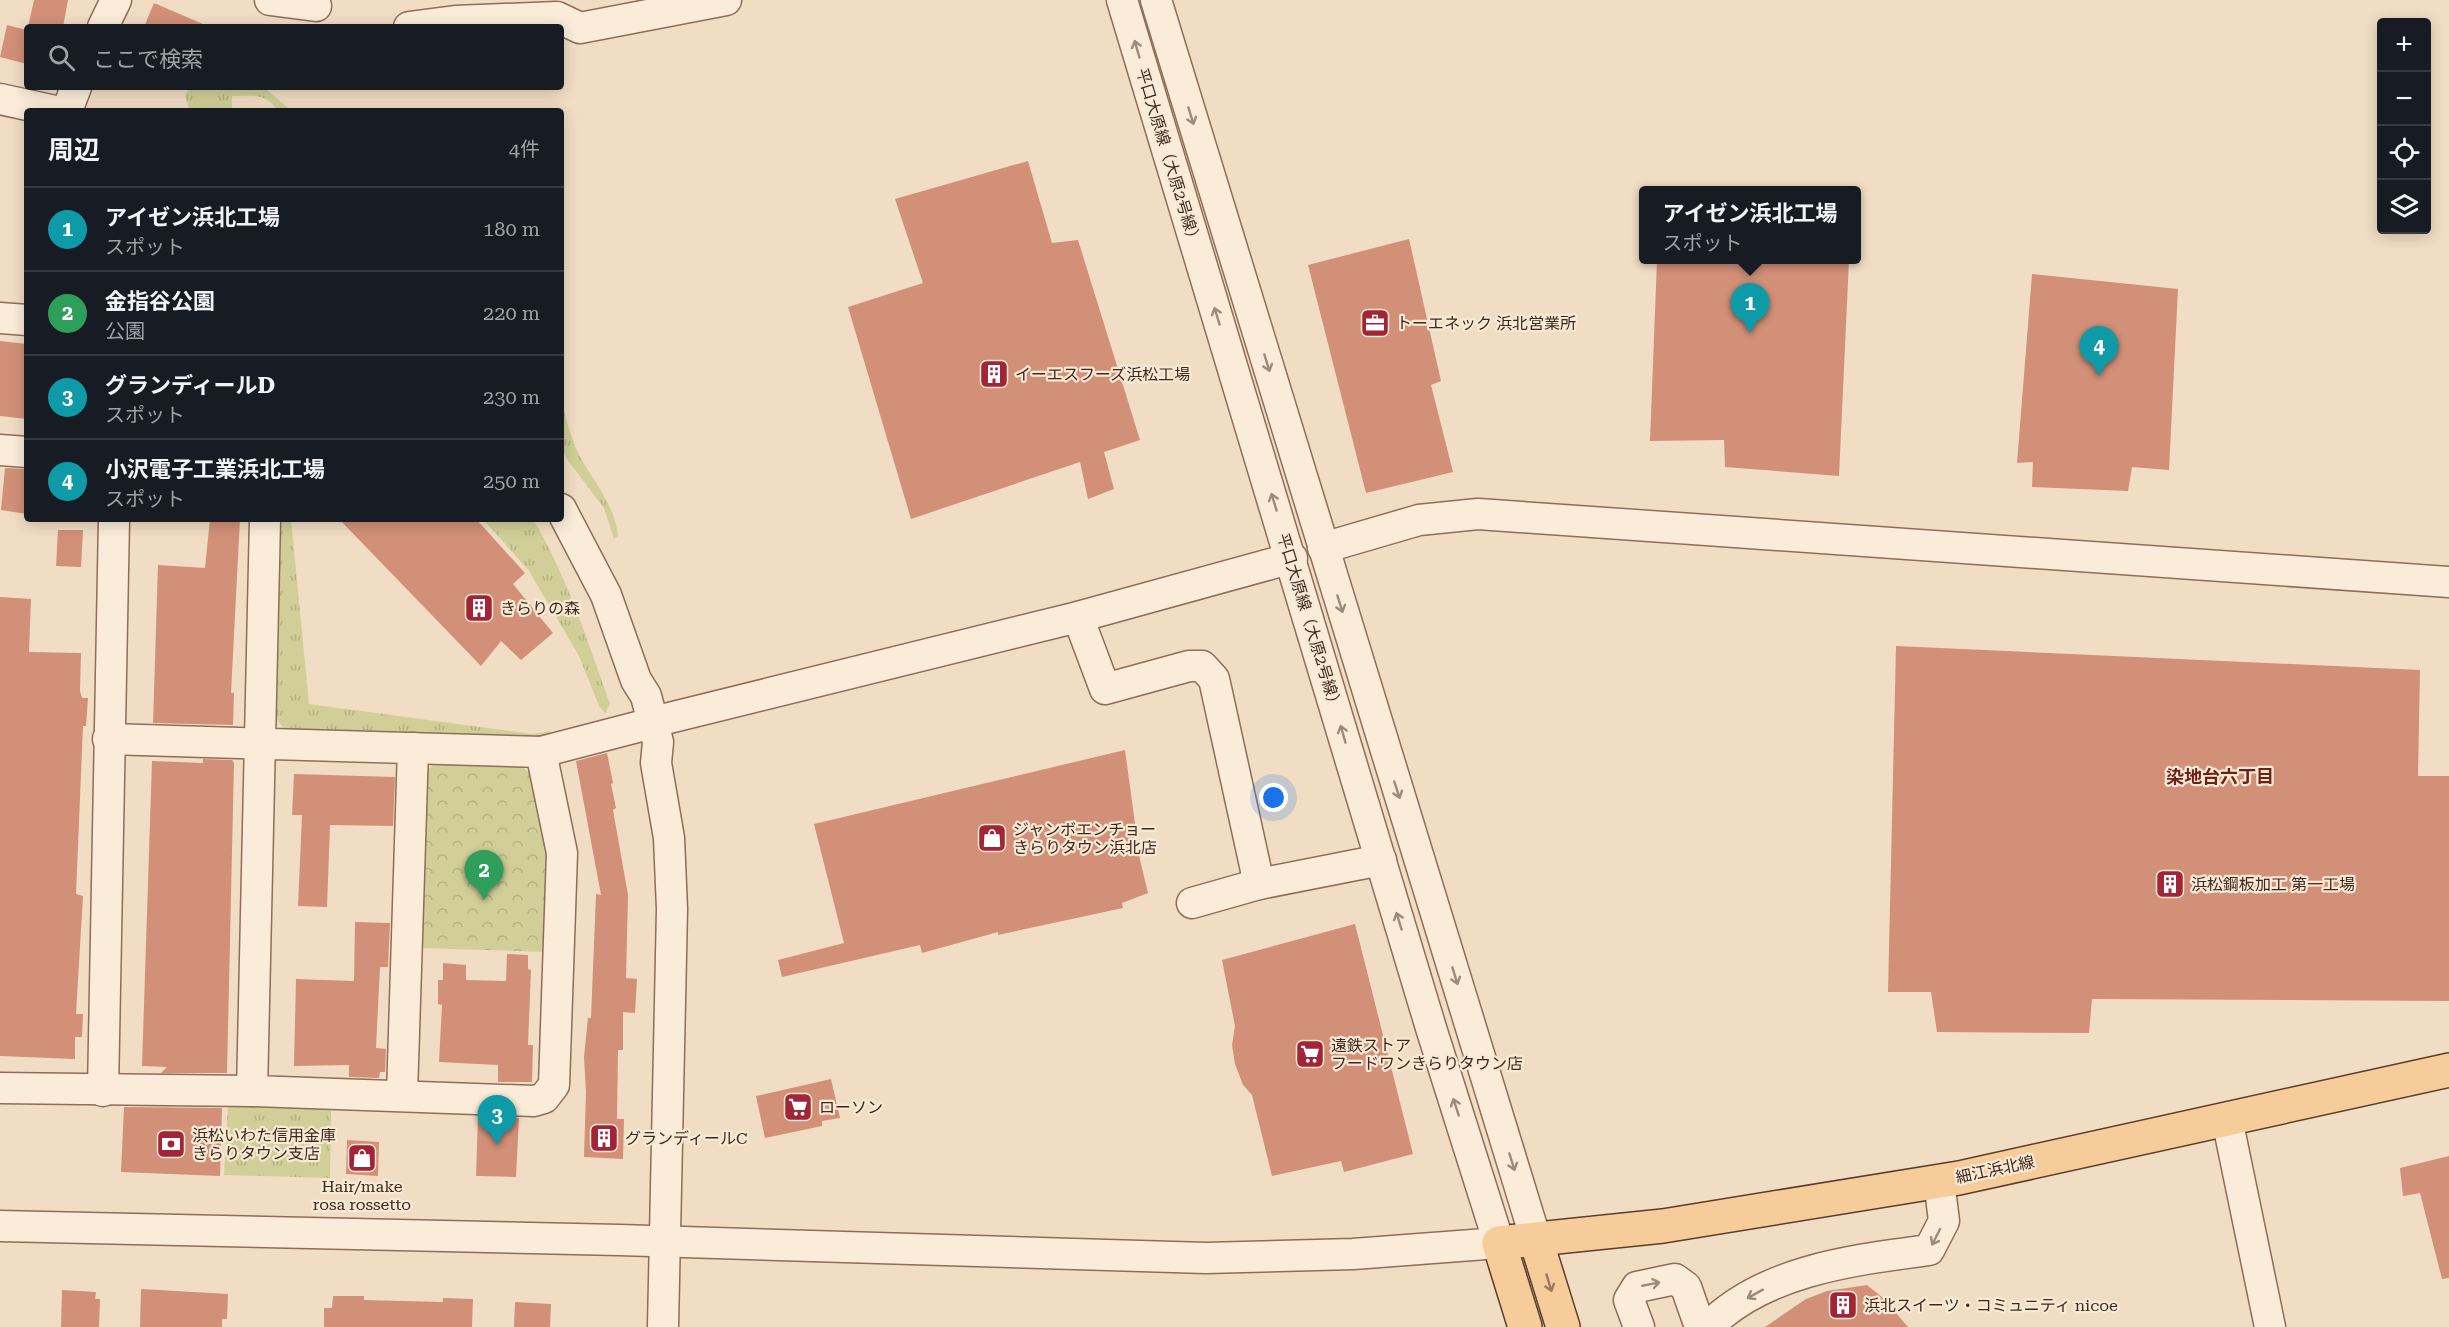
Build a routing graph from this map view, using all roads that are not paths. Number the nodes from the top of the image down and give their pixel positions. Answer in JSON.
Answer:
{"nodes":[{"id":1,"x":116,"y":0,"type":"edge"},
{"id":2,"x":270,"y":0,"type":"edge"},
{"id":3,"x":726,"y":0,"type":"edge"},
{"id":4,"x":1122,"y":0,"type":"edge"},
{"id":5,"x":1156,"y":0,"type":"edge"},
{"id":6,"x":317,"y":11,"type":"edge"},
{"id":7,"x":104,"y":24,"type":"edge"},
{"id":8,"x":432,"y":24,"type":"edge"},
{"id":9,"x":75,"y":90,"type":"edge"},
{"id":10,"x":0,"y":99,"type":"edge"},
{"id":11,"x":41,"y":108,"type":"edge"},
{"id":12,"x":68,"y":108,"type":"edge"},
{"id":13,"x":0,"y":318,"type":"edge"},
{"id":14,"x":24,"y":320,"type":"edge"},
{"id":15,"x":0,"y":450,"type":"edge"},
{"id":16,"x":24,"y":452,"type":"edge"},
{"id":17,"x":564,"y":514,"type":"edge"},
{"id":18,"x":114,"y":522,"type":"edge"},
{"id":19,"x":266,"y":522,"type":"edge"},
{"id":20,"x":1323,"y":548,"type":"junction"},
{"id":21,"x":1292,"y":558,"type":"junction"},
{"id":22,"x":2449,"y":582,"type":"edge"},
{"id":23,"x":1078,"y":617,"type":"junction"},
{"id":24,"x":647,"y":724,"type":"junction"},
{"id":25,"x":108,"y":739,"type":"junction"},
{"id":26,"x":260,"y":744,"type":"junction"},
{"id":27,"x":413,"y":748,"type":"junction"},
{"id":28,"x":541,"y":752,"type":"junction"},
{"id":29,"x":1381,"y":860,"type":"junction"},
{"id":30,"x":1259,"y":884,"type":"junction"},
{"id":31,"x":1192,"y":903,"type":"dead end"},
{"id":32,"x":2449,"y":1070,"type":"edge"},
{"id":33,"x":0,"y":1088,"type":"edge"},
{"id":34,"x":103,"y":1091,"type":"junction"},
{"id":35,"x":252,"y":1091,"type":"junction"},
{"id":36,"x":402,"y":1095,"type":"junction"},
{"id":37,"x":2227,"y":1119,"type":"junction"},
{"id":38,"x":1939,"y":1181,"type":"junction"},
{"id":39,"x":0,"y":1226,"type":"edge"},
{"id":40,"x":1536,"y":1240,"type":"junction"},
{"id":41,"x":666,"y":1242,"type":"junction"},
{"id":42,"x":1499,"y":1243,"type":"junction"},
{"id":43,"x":663,"y":1327,"type":"edge"},
{"id":44,"x":1525,"y":1327,"type":"edge"},
{"id":45,"x":1563,"y":1327,"type":"edge"},
{"id":46,"x":1639,"y":1327,"type":"edge"},
{"id":47,"x":1700,"y":1327,"type":"edge"},
{"id":48,"x":1708,"y":1327,"type":"edge"},
{"id":49,"x":2270,"y":1327,"type":"edge"}],
"edges":[{"from":1,"to":7,"type":"street"},
{"from":2,"to":6,"type":"street"},
{"from":3,"to":8,"type":"street"},
{"from":21,"to":4,"type":"street","name":"平口大原線（大原2号線）","one_way":true},
{"from":5,"to":20,"type":"street","name":"平口大原線（大原2号線）","one_way":true},
{"from":9,"to":12,"type":"street"},
{"from":10,"to":11,"type":"street"},
{"from":13,"to":14,"type":"street"},
{"from":15,"to":16,"type":"street"},
{"from":17,"to":24,"type":"street"},
{"from":18,"to":25,"type":"street"},
{"from":19,"to":26,"type":"street"},
{"from":20,"to":22,"type":"street"},
{"from":20,"to":40,"type":"street","name":"平口大原線（大原2号線）","one_way":true},
{"from":21,"to":23,"type":"street"},
{"from":29,"to":21,"type":"street","name":"平口大原線（大原2号線）","one_way":true},
{"from":23,"to":24,"type":"street"},
{"from":23,"to":30,"type":"street"},
{"from":24,"to":28,"type":"street"},
{"from":24,"to":41,"type":"street"},
{"from":25,"to":26,"type":"street"},
{"from":25,"to":34,"type":"street"},
{"from":26,"to":27,"type":"street"},
{"from":26,"to":35,"type":"street"},
{"from":27,"to":28,"type":"street"},
{"from":27,"to":36,"type":"street"},
{"from":28,"to":36,"type":"street"},
{"from":29,"to":30,"type":"street"},
{"from":42,"to":29,"type":"street","name":"平口大原線（大原2号線）","one_way":true},
{"from":30,"to":31,"type":"street"},
{"from":32,"to":37,"type":"main road","name":"細江浜北線"},
{"from":33,"to":34,"type":"street"},
{"from":34,"to":35,"type":"street"},
{"from":35,"to":36,"type":"street"},
{"from":37,"to":38,"type":"main road","name":"細江浜北線"},
{"from":37,"to":49,"type":"street"},
{"from":38,"to":40,"type":"main road","name":"細江浜北線"},
{"from":38,"to":48,"type":"street","one_way":true},
{"from":39,"to":41,"type":"street"},
{"from":40,"to":42,"type":"main road","name":"細江浜北線"},
{"from":40,"to":45,"type":"main road","one_way":true},
{"from":41,"to":42,"type":"street"},
{"from":41,"to":43,"type":"street"},
{"from":42,"to":44,"type":"main road"},
{"from":46,"to":47,"type":"street","one_way":true}]}
